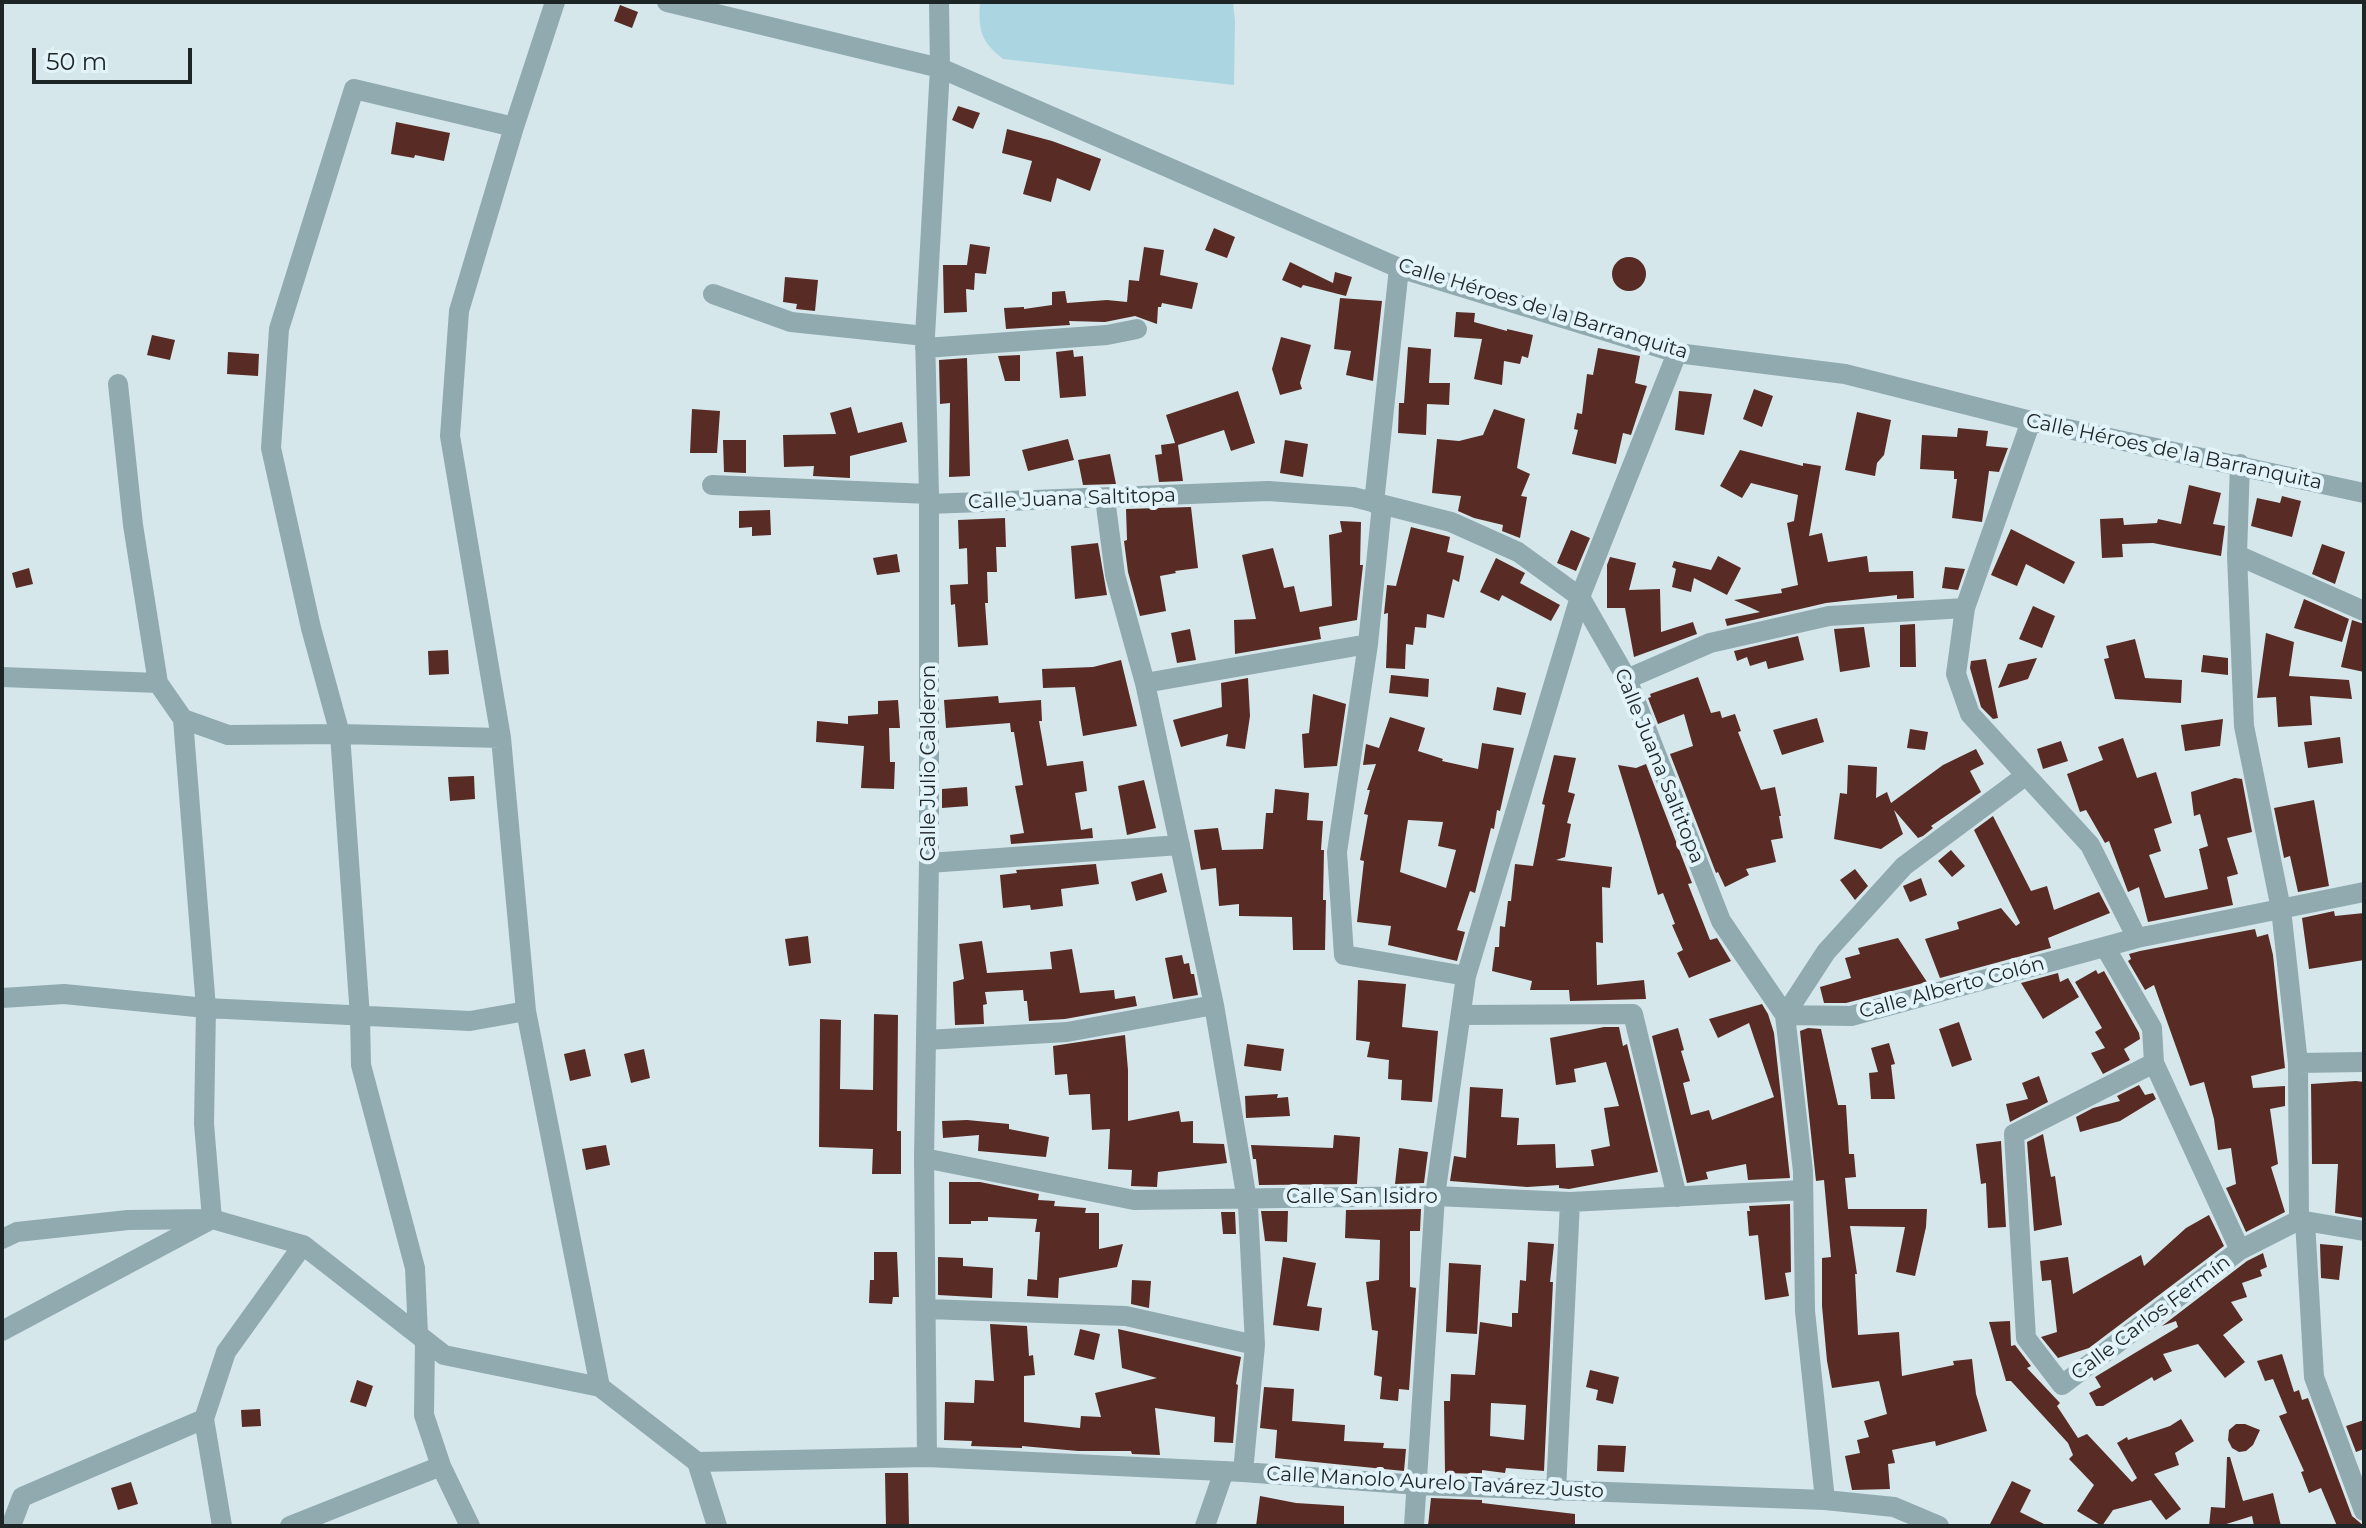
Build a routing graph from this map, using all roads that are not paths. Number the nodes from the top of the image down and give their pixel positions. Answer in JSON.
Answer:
{"nodes":[{"id":1,"x":555,"y":2,"type":"edge"},
{"id":2,"x":667,"y":2,"type":"edge"},
{"id":3,"x":939,"y":2,"type":"edge"},
{"id":4,"x":940,"y":68,"type":"junction"},
{"id":5,"x":514,"y":127,"type":"junction"},
{"id":6,"x":1399,"y":268,"type":"junction"},
{"id":7,"x":713,"y":294,"type":"dead end"},
{"id":8,"x":1137,"y":329,"type":"dead end"},
{"id":9,"x":925,"y":342,"type":"junction"},
{"id":10,"x":1677,"y":353,"type":"junction"},
{"id":11,"x":118,"y":384,"type":"dead end"},
{"id":12,"x":2031,"y":421,"type":"junction"},
{"id":13,"x":2240,"y":464,"type":"junction"},
{"id":14,"x":712,"y":485,"type":"dead end"},
{"id":15,"x":2364,"y":493,"type":"edge"},
{"id":16,"x":1105,"y":498,"type":"junction"},
{"id":17,"x":929,"y":499,"type":"junction"},
{"id":18,"x":1378,"y":504,"type":"junction"},
{"id":19,"x":2237,"y":555,"type":"junction"},
{"id":20,"x":1580,"y":597,"type":"junction"},
{"id":21,"x":1965,"y":608,"type":"junction"},
{"id":22,"x":2364,"y":611,"type":"edge"},
{"id":23,"x":1368,"y":644,"type":"junction"},
{"id":24,"x":2,"y":677,"type":"edge"},
{"id":25,"x":1627,"y":679,"type":"junction"},
{"id":26,"x":158,"y":683,"type":"junction"},
{"id":27,"x":1145,"y":683,"type":"junction"},
{"id":28,"x":183,"y":719,"type":"junction"},
{"id":29,"x":340,"y":734,"type":"junction"},
{"id":30,"x":501,"y":738,"type":"junction"},
{"id":31,"x":2025,"y":776,"type":"junction"},
{"id":32,"x":1180,"y":845,"type":"junction"},
{"id":33,"x":929,"y":863,"type":"junction"},
{"id":34,"x":2364,"y":892,"type":"edge"},
{"id":35,"x":2281,"y":909,"type":"junction"},
{"id":36,"x":2137,"y":938,"type":"junction"},
{"id":37,"x":2105,"y":947,"type":"junction"},
{"id":38,"x":1466,"y":976,"type":"junction"},
{"id":39,"x":2,"y":998,"type":"edge"},
{"id":40,"x":1214,"y":1005,"type":"junction"},
{"id":41,"x":206,"y":1008,"type":"junction"},
{"id":42,"x":526,"y":1011,"type":"junction"},
{"id":43,"x":1461,"y":1015,"type":"junction"},
{"id":44,"x":1785,"y":1015,"type":"junction"},
{"id":45,"x":360,"y":1017,"type":"junction"},
{"id":46,"x":926,"y":1040,"type":"junction"},
{"id":47,"x":2364,"y":1062,"type":"edge"},
{"id":48,"x":2154,"y":1063,"type":"junction"},
{"id":49,"x":2298,"y":1063,"type":"junction"},
{"id":50,"x":924,"y":1158,"type":"junction"},
{"id":51,"x":1803,"y":1190,"type":"junction"},
{"id":52,"x":1435,"y":1196,"type":"junction"},
{"id":53,"x":1247,"y":1197,"type":"junction"},
{"id":54,"x":1677,"y":1197,"type":"junction"},
{"id":55,"x":1570,"y":1202,"type":"junction"},
{"id":56,"x":212,"y":1219,"type":"junction"},
{"id":57,"x":2302,"y":1221,"type":"junction"},
{"id":58,"x":2364,"y":1231,"type":"edge"},
{"id":59,"x":2,"y":1239,"type":"edge"},
{"id":60,"x":303,"y":1245,"type":"junction"},
{"id":61,"x":2240,"y":1250,"type":"junction"},
{"id":62,"x":927,"y":1309,"type":"junction"},
{"id":63,"x":2,"y":1331,"type":"edge"},
{"id":64,"x":422,"y":1338,"type":"junction"},
{"id":65,"x":1255,"y":1345,"type":"junction"},
{"id":66,"x":600,"y":1387,"type":"junction"},
{"id":67,"x":204,"y":1419,"type":"junction"},
{"id":68,"x":927,"y":1457,"type":"junction"},
{"id":69,"x":697,"y":1462,"type":"junction"},
{"id":70,"x":2356,"y":1464,"type":"edge"},
{"id":71,"x":441,"y":1466,"type":"junction"},
{"id":72,"x":1234,"y":1472,"type":"junction"},
{"id":73,"x":1418,"y":1485,"type":"junction"},
{"id":74,"x":1556,"y":1491,"type":"junction"},
{"id":75,"x":1825,"y":1500,"type":"junction"},
{"id":76,"x":2364,"y":1511,"type":"edge"},
{"id":77,"x":11,"y":1526,"type":"edge"},
{"id":78,"x":222,"y":1526,"type":"edge"},
{"id":79,"x":290,"y":1526,"type":"edge"},
{"id":80,"x":470,"y":1526,"type":"edge"},
{"id":81,"x":717,"y":1526,"type":"edge"},
{"id":82,"x":1205,"y":1526,"type":"edge"},
{"id":83,"x":1414,"y":1526,"type":"edge"},
{"id":84,"x":1939,"y":1526,"type":"edge"}],
"edges":[{"from":1,"to":5,"type":"street"},
{"from":2,"to":4,"type":"street","name":"Calle Héroes de la Barranquita"},
{"from":3,"to":4,"type":"street","name":"Calle Julio Calderon"},
{"from":4,"to":6,"type":"street","name":"Calle Héroes de la Barranquita"},
{"from":4,"to":9,"type":"street","name":"Calle Julio Calderon"},
{"from":5,"to":29,"type":"street"},
{"from":5,"to":30,"type":"street"},
{"from":6,"to":10,"type":"street","name":"Calle Héroes de la Barranquita"},
{"from":6,"to":18,"type":"street"},
{"from":7,"to":9,"type":"street"},
{"from":8,"to":9,"type":"street"},
{"from":9,"to":17,"type":"street","name":"Calle Julio Calderon"},
{"from":10,"to":12,"type":"street","name":"Calle Héroes de la Barranquita"},
{"from":10,"to":20,"type":"street"},
{"from":11,"to":26,"type":"street"},
{"from":12,"to":13,"type":"street","name":"Calle Héroes de la Barranquita"},
{"from":12,"to":21,"type":"street"},
{"from":13,"to":15,"type":"street","name":"Calle Héroes de la Barranquita"},
{"from":13,"to":19,"type":"street"},
{"from":14,"to":17,"type":"street","name":"Calle Juana Saltitopa"},
{"from":16,"to":17,"type":"street","name":"Calle Juana Saltitopa"},
{"from":16,"to":18,"type":"street","name":"Calle Juana Saltitopa"},
{"from":16,"to":27,"type":"street"},
{"from":17,"to":33,"type":"street","name":"Calle Julio Calderon"},
{"from":18,"to":20,"type":"street","name":"Calle Juana Saltitopa"},
{"from":18,"to":23,"type":"street"},
{"from":19,"to":22,"type":"street"},
{"from":19,"to":35,"type":"street"},
{"from":20,"to":25,"type":"street","name":"Calle Juana Saltitopa"},
{"from":20,"to":38,"type":"street"},
{"from":21,"to":25,"type":"street"},
{"from":21,"to":31,"type":"street"},
{"from":23,"to":27,"type":"street"},
{"from":23,"to":38,"type":"street"},
{"from":24,"to":26,"type":"street"},
{"from":25,"to":44,"type":"street","name":"Calle Juana Saltitopa"},
{"from":26,"to":28,"type":"street"},
{"from":27,"to":32,"type":"street"},
{"from":28,"to":29,"type":"street"},
{"from":28,"to":41,"type":"street"},
{"from":29,"to":30,"type":"street"},
{"from":29,"to":45,"type":"street"},
{"from":30,"to":42,"type":"street"},
{"from":31,"to":36,"type":"street"},
{"from":31,"to":44,"type":"street"},
{"from":32,"to":33,"type":"street"},
{"from":32,"to":40,"type":"street"},
{"from":33,"to":46,"type":"street","name":"Calle Julio Calderon"},
{"from":34,"to":35,"type":"street","name":"Calle Alberto Colón"},
{"from":35,"to":36,"type":"street","name":"Calle Alberto Colón"},
{"from":35,"to":49,"type":"street"},
{"from":36,"to":37,"type":"street","name":"Calle Alberto Colón"},
{"from":37,"to":44,"type":"street","name":"Calle Alberto Colón"},
{"from":37,"to":48,"type":"street"},
{"from":38,"to":43,"type":"street"},
{"from":39,"to":41,"type":"street"},
{"from":40,"to":46,"type":"street"},
{"from":40,"to":53,"type":"street"},
{"from":41,"to":45,"type":"street"},
{"from":41,"to":56,"type":"street"},
{"from":42,"to":45,"type":"street"},
{"from":42,"to":66,"type":"street"},
{"from":43,"to":52,"type":"street"},
{"from":43,"to":54,"type":"street"},
{"from":44,"to":51,"type":"street","name":"Calle Juana Saltitopa"},
{"from":45,"to":64,"type":"street"},
{"from":46,"to":50,"type":"street","name":"Calle Julio Calderon"},
{"from":47,"to":49,"type":"street"},
{"from":48,"to":61,"type":"street"},
{"from":48,"to":61,"type":"street","name":"Calle Carlos Fermín"},
{"from":49,"to":57,"type":"street"},
{"from":50,"to":53,"type":"street","name":"Calle San Isidro"},
{"from":50,"to":62,"type":"street","name":"Calle Julio Calderon"},
{"from":51,"to":54,"type":"street","name":"Calle San Isidro"},
{"from":51,"to":75,"type":"street","name":"Calle Juana Saltitopa"},
{"from":52,"to":53,"type":"street","name":"Calle San Isidro"},
{"from":52,"to":55,"type":"street","name":"Calle San Isidro"},
{"from":52,"to":73,"type":"street"},
{"from":53,"to":65,"type":"street"},
{"from":54,"to":55,"type":"street","name":"Calle San Isidro"},
{"from":55,"to":74,"type":"street"},
{"from":56,"to":59,"type":"street"},
{"from":56,"to":60,"type":"street"},
{"from":56,"to":63,"type":"street"},
{"from":57,"to":58,"type":"street"},
{"from":57,"to":61,"type":"street","name":"Calle Carlos Fermín"},
{"from":57,"to":70,"type":"street"},
{"from":60,"to":64,"type":"street"},
{"from":60,"to":67,"type":"street"},
{"from":62,"to":65,"type":"street"},
{"from":62,"to":68,"type":"street","name":"Calle Julio Calderon"},
{"from":64,"to":66,"type":"street"},
{"from":64,"to":71,"type":"street"},
{"from":65,"to":72,"type":"street"},
{"from":66,"to":69,"type":"street"},
{"from":67,"to":77,"type":"street"},
{"from":67,"to":78,"type":"street"},
{"from":68,"to":69,"type":"street","name":"Calle Manolo Aurelo Tavárez Justo"},
{"from":68,"to":72,"type":"street","name":"Calle Manolo Aurelo Tavárez Justo"},
{"from":69,"to":81,"type":"street"},
{"from":70,"to":76,"type":"street"},
{"from":71,"to":79,"type":"street"},
{"from":71,"to":80,"type":"street"},
{"from":72,"to":73,"type":"street","name":"Calle Manolo Aurelo Tavárez Justo"},
{"from":72,"to":82,"type":"street"},
{"from":73,"to":74,"type":"street","name":"Calle Manolo Aurelo Tavárez Justo"},
{"from":73,"to":83,"type":"street"},
{"from":74,"to":75,"type":"street","name":"Calle Manolo Aurelo Tavárez Justo"},
{"from":75,"to":84,"type":"street","name":"Calle Manolo Aurelo Tavárez Justo"}]}
